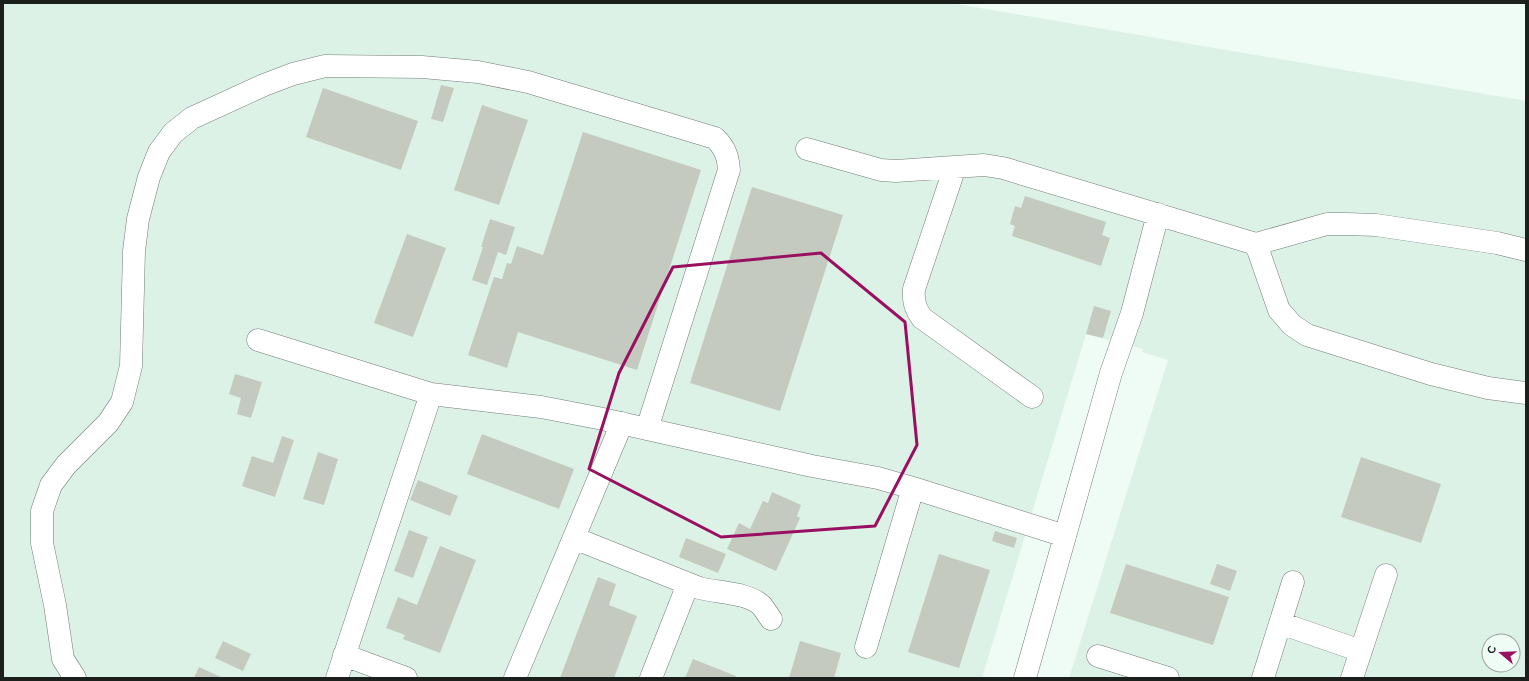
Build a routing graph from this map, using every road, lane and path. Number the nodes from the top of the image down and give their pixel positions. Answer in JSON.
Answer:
{"nodes":[{"id":1,"x":807,"y":149,"type":"dead end"},
{"id":2,"x":955,"y":167,"type":"junction"},
{"id":3,"x":1158,"y":214,"type":"junction"},
{"id":4,"x":1256,"y":244,"type":"junction"},
{"id":5,"x":1526,"y":250,"type":"edge"},
{"id":6,"x":258,"y":340,"type":"dead end"},
{"id":7,"x":1526,"y":393,"type":"edge"},
{"id":8,"x":431,"y":394,"type":"junction"},
{"id":9,"x":1032,"y":397,"type":"dead end"},
{"id":10,"x":622,"y":423,"type":"junction"},
{"id":11,"x":647,"y":429,"type":"junction"},
{"id":12,"x":913,"y":488,"type":"junction"},
{"id":13,"x":1065,"y":536,"type":"junction"},
{"id":14,"x":574,"y":538,"type":"junction"},
{"id":15,"x":1386,"y":575,"type":"dead end"},
{"id":16,"x":1293,"y":582,"type":"dead end"},
{"id":17,"x":688,"y":584,"type":"junction"},
{"id":18,"x":771,"y":619,"type":"dead end"},
{"id":19,"x":1280,"y":623,"type":"junction"},
{"id":20,"x":866,"y":647,"type":"dead end"},
{"id":21,"x":1361,"y":650,"type":"junction"},
{"id":22,"x":344,"y":655,"type":"junction"},
{"id":23,"x":1098,"y":656,"type":"dead end"},
{"id":24,"x":75,"y":678,"type":"edge"},
{"id":25,"x":337,"y":678,"type":"edge"},
{"id":26,"x":406,"y":678,"type":"edge"},
{"id":27,"x":515,"y":678,"type":"edge"},
{"id":28,"x":651,"y":678,"type":"edge"},
{"id":29,"x":1025,"y":678,"type":"edge"},
{"id":30,"x":1168,"y":678,"type":"edge"},
{"id":31,"x":1263,"y":678,"type":"edge"},
{"id":32,"x":1352,"y":678,"type":"edge"}],
"edges":[{"from":1,"to":2,"type":"lane"},
{"from":2,"to":3,"type":"lane"},
{"from":2,"to":9,"type":"lane"},
{"from":3,"to":4,"type":"lane"},
{"from":3,"to":13,"type":"lane"},
{"from":4,"to":5,"type":"lane"},
{"from":4,"to":7,"type":"lane"},
{"from":6,"to":8,"type":"lane"},
{"from":8,"to":10,"type":"lane"},
{"from":8,"to":22,"type":"lane"},
{"from":10,"to":11,"type":"lane"},
{"from":10,"to":14,"type":"lane"},
{"from":11,"to":12,"type":"lane"},
{"from":11,"to":24,"type":"lane"},
{"from":12,"to":13,"type":"lane"},
{"from":12,"to":20,"type":"lane"},
{"from":13,"to":29,"type":"lane"},
{"from":14,"to":17,"type":"lane"},
{"from":14,"to":27,"type":"lane"},
{"from":15,"to":21,"type":"lane"},
{"from":16,"to":19,"type":"lane"},
{"from":17,"to":18,"type":"lane"},
{"from":17,"to":28,"type":"lane"},
{"from":19,"to":21,"type":"lane"},
{"from":19,"to":31,"type":"lane"},
{"from":21,"to":32,"type":"lane"},
{"from":22,"to":25,"type":"lane"},
{"from":22,"to":26,"type":"lane"},
{"from":23,"to":30,"type":"lane"}]}
